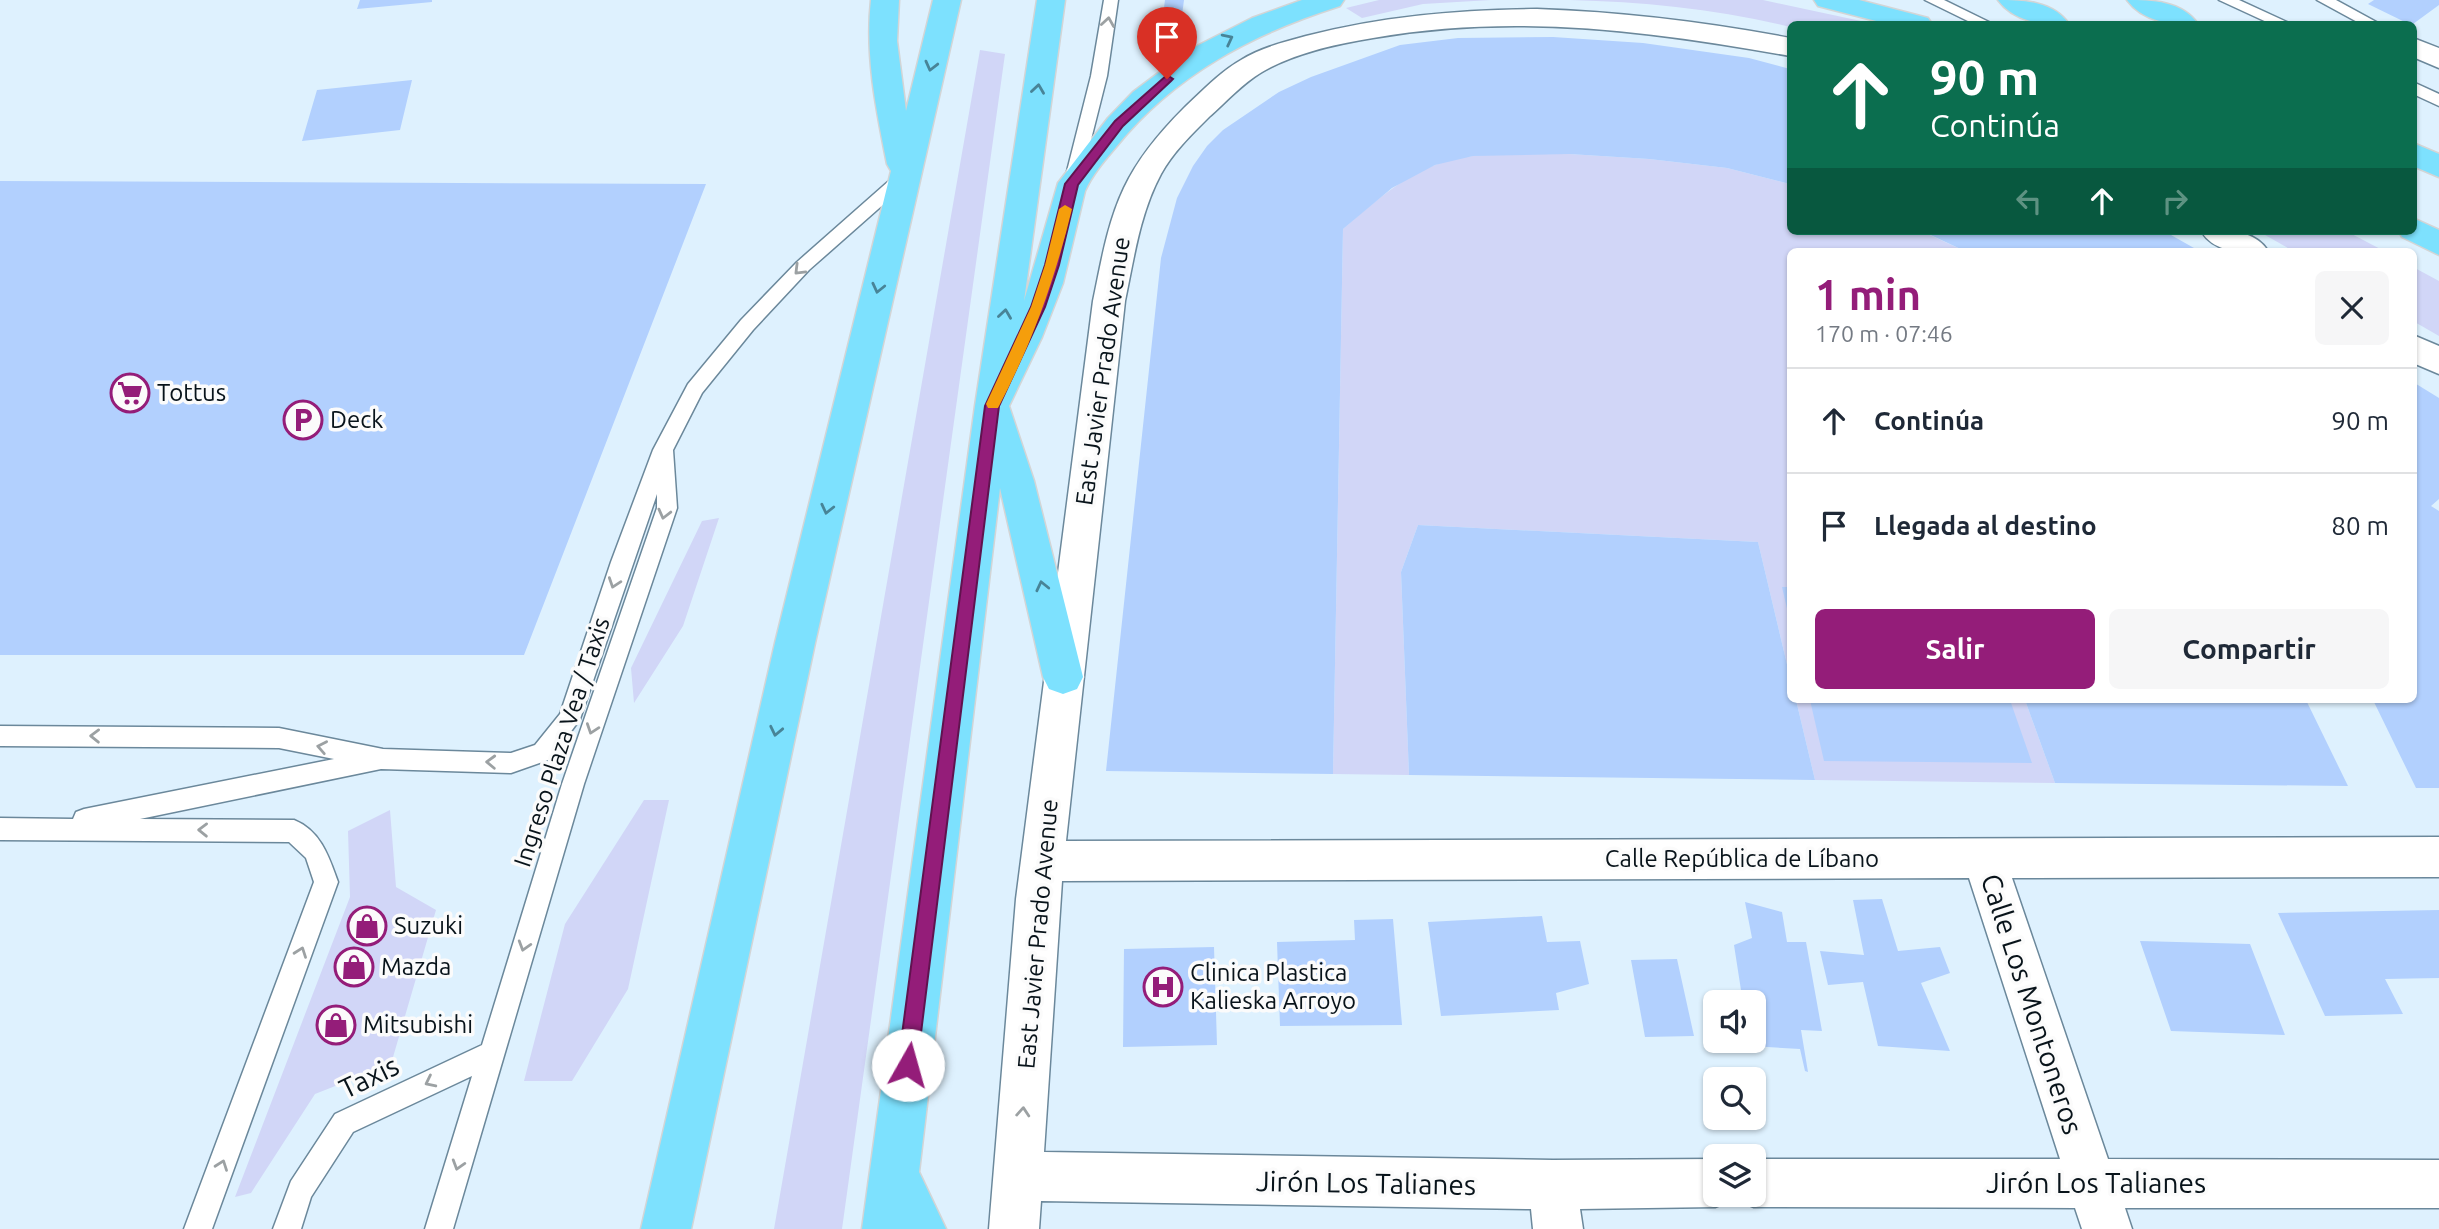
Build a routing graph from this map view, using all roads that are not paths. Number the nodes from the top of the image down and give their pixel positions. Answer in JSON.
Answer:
{"nodes":[{"id":1,"x":885,"y":0,"type":"edge"},
{"id":2,"x":947,"y":0,"type":"edge"},
{"id":3,"x":1051,"y":0,"type":"edge"},
{"id":4,"x":1111,"y":0,"type":"edge"},
{"id":5,"x":1330,"y":0,"type":"edge"},
{"id":6,"x":1828,"y":0,"type":"edge"},
{"id":7,"x":1932,"y":0,"type":"edge"},
{"id":8,"x":2012,"y":0,"type":"edge"},
{"id":9,"x":2141,"y":0,"type":"edge"},
{"id":10,"x":2226,"y":0,"type":"edge"},
{"id":11,"x":2324,"y":0,"type":"edge"},
{"id":12,"x":1907,"y":21,"type":"edge"},
{"id":13,"x":1978,"y":21,"type":"edge"},
{"id":14,"x":2050,"y":21,"type":"edge"},
{"id":15,"x":2180,"y":21,"type":"edge"},
{"id":16,"x":2276,"y":21,"type":"edge"},
{"id":17,"x":2366,"y":21,"type":"edge"},
{"id":18,"x":1787,"y":46,"type":"edge"},
{"id":19,"x":2417,"y":48,"type":"edge"},
{"id":20,"x":2439,"y":59,"type":"edge"},
{"id":21,"x":2417,"y":89,"type":"edge"},
{"id":22,"x":2439,"y":100,"type":"edge"},
{"id":23,"x":2417,"y":155,"type":"edge"},
{"id":24,"x":2439,"y":167,"type":"edge"},
{"id":25,"x":905,"y":176,"type":"junction"},
{"id":26,"x":1072,"y":184,"type":"junction"},
{"id":27,"x":2417,"y":231,"type":"edge"},
{"id":28,"x":2224,"y":235,"type":"edge"},
{"id":29,"x":2439,"y":244,"type":"edge"},
{"id":30,"x":2246,"y":248,"type":"edge"},
{"id":31,"x":2417,"y":349,"type":"edge"},
{"id":32,"x":2439,"y":362,"type":"edge"},
{"id":33,"x":992,"y":406,"type":"junction"},
{"id":34,"x":664,"y":448,"type":"junction"},
{"id":35,"x":1063,"y":677,"type":"junction"},
{"id":36,"x":0,"y":736,"type":"edge"},
{"id":37,"x":383,"y":759,"type":"junction"},
{"id":38,"x":0,"y":820,"type":"edge"},
{"id":39,"x":0,"y":829,"type":"edge"},
{"id":40,"x":41,"y":829,"type":"junction"},
{"id":41,"x":2439,"y":857,"type":"edge"},
{"id":42,"x":1984,"y":858,"type":"junction"},
{"id":43,"x":1044,"y":861,"type":"junction"},
{"id":44,"x":492,"y":1053,"type":"junction"},
{"id":45,"x":894,"y":1175,"type":"junction"},
{"id":46,"x":1018,"y":1176,"type":"junction"},
{"id":47,"x":1766,"y":1183,"type":"edge"},
{"id":48,"x":2091,"y":1183,"type":"junction"},
{"id":49,"x":2439,"y":1184,"type":"edge"},
{"id":50,"x":1703,"y":1185,"type":"edge"},
{"id":51,"x":1555,"y":1207,"type":"edge"},
{"id":52,"x":198,"y":1229,"type":"edge"},
{"id":53,"x":287,"y":1229,"type":"edge"},
{"id":54,"x":439,"y":1229,"type":"edge"},
{"id":55,"x":666,"y":1229,"type":"edge"},
{"id":56,"x":887,"y":1229,"type":"edge"},
{"id":57,"x":920,"y":1229,"type":"edge"},
{"id":58,"x":1014,"y":1229,"type":"edge"},
{"id":59,"x":2106,"y":1229,"type":"edge"}],
"edges":[{"from":1,"to":25,"type":"highway"},
{"from":2,"to":25,"type":"highway","one_way":true},
{"from":33,"to":3,"type":"highway","one_way":true},
{"from":26,"to":4,"type":"lane","one_way":true},
{"from":26,"to":5,"type":"highway","one_way":true},
{"from":6,"to":12,"type":"highway"},
{"from":7,"to":13,"type":"lane"},
{"from":8,"to":14,"type":"highway"},
{"from":9,"to":15,"type":"highway"},
{"from":10,"to":16,"type":"lane"},
{"from":11,"to":17,"type":"lane"},
{"from":18,"to":35,"type":"street","name":"East Javier Prado Avenue"},
{"from":19,"to":20,"type":"street"},
{"from":21,"to":22,"type":"lane"},
{"from":23,"to":24,"type":"highway"},
{"from":25,"to":34,"type":"lane","one_way":true},
{"from":25,"to":55,"type":"highway","one_way":true},
{"from":26,"to":33,"type":"highway"},
{"from":27,"to":29,"type":"highway"},
{"from":28,"to":30,"type":"street"},
{"from":31,"to":32,"type":"street"},
{"from":35,"to":33,"type":"highway","one_way":true},
{"from":33,"to":45,"type":"highway"},
{"from":34,"to":37,"type":"lane","one_way":true},
{"from":34,"to":44,"type":"lane","name":"Ingreso Plaza Vea / Taxis","one_way":true},
{"from":35,"to":43,"type":"street","name":"East Javier Prado Avenue"},
{"from":37,"to":36,"type":"lane","one_way":true},
{"from":37,"to":40,"type":"lane"},
{"from":38,"to":40,"type":"lane"},
{"from":39,"to":40,"type":"lane"},
{"from":52,"to":40,"type":"lane","one_way":true},
{"from":41,"to":42,"type":"street","name":"Calle República de Líbano"},
{"from":42,"to":43,"type":"street","name":"Calle República de Líbano"},
{"from":42,"to":48,"type":"street","name":"Calle Los Montoneros"},
{"from":46,"to":43,"type":"street","name":"East Javier Prado Avenue","one_way":true},
{"from":44,"to":53,"type":"lane","name":"Taxis","one_way":true},
{"from":44,"to":54,"type":"lane","name":"Ingreso Plaza Vea / Taxis","one_way":true},
{"from":45,"to":56,"type":"highway"},
{"from":45,"to":57,"type":"highway"},
{"from":46,"to":51,"type":"street","name":"Jirón Los Talianes"},
{"from":46,"to":58,"type":"street","name":"East Javier Prado Avenue"},
{"from":47,"to":48,"type":"street","name":"Jirón Los Talianes"},
{"from":48,"to":49,"type":"street","name":"Jirón Los Talianes"},
{"from":48,"to":59,"type":"street","name":"Calle Los Montoneros"},
{"from":50,"to":51,"type":"street","name":"Jirón Los Talianes"}]}
